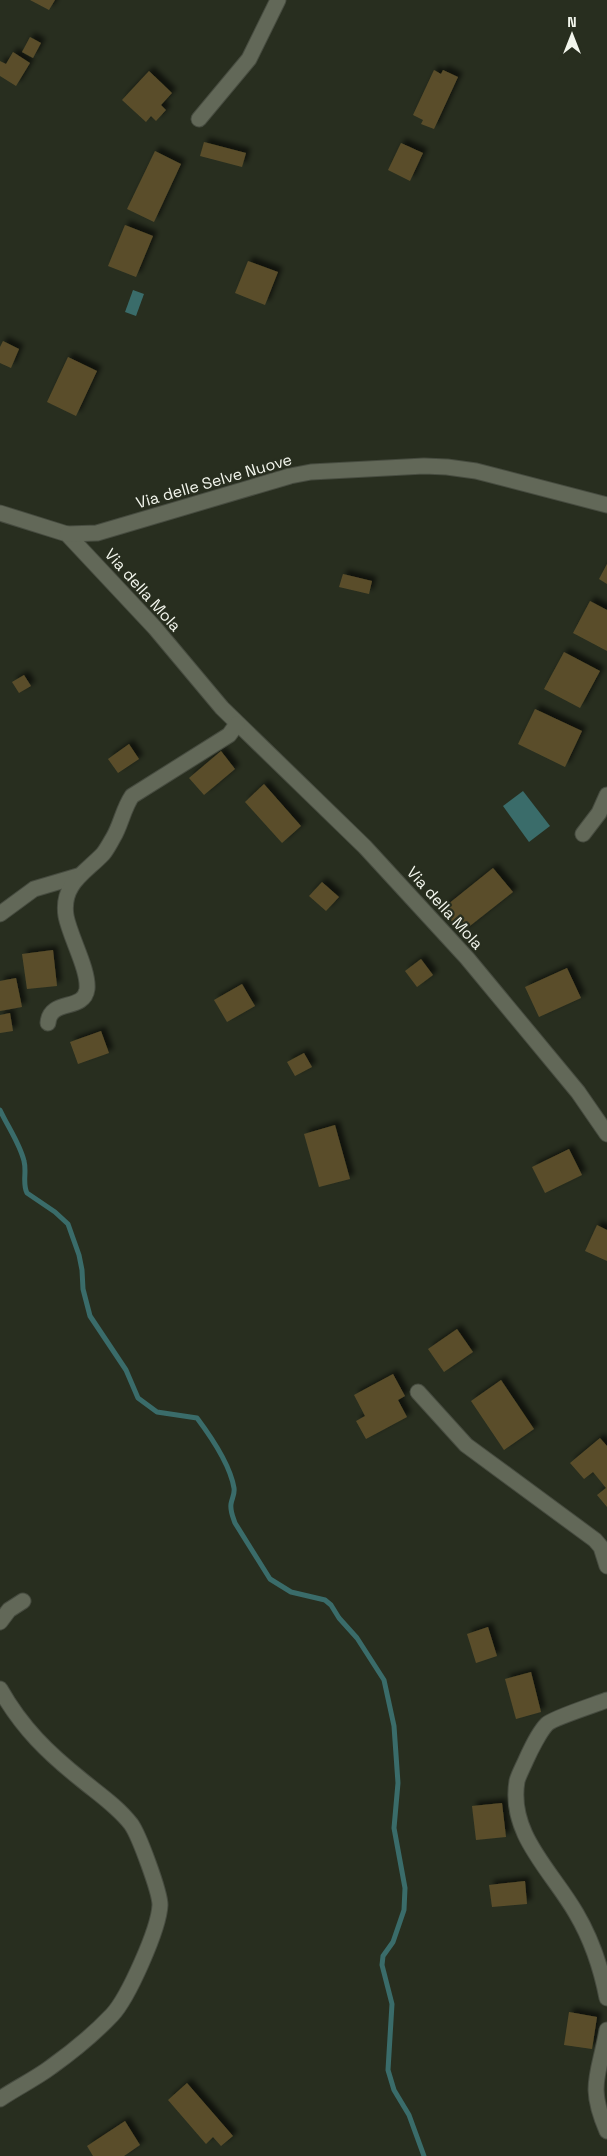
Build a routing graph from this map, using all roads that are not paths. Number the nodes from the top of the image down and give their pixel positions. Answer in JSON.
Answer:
{"nodes":[{"id":1,"x":278,"y":0,"type":"edge"},
{"id":2,"x":199,"y":118,"type":"dead end"},
{"id":3,"x":607,"y":505,"type":"edge"},
{"id":4,"x":0,"y":513,"type":"edge"},
{"id":5,"x":67,"y":534,"type":"junction"},
{"id":6,"x":237,"y":724,"type":"junction"},
{"id":7,"x":607,"y":795,"type":"edge"},
{"id":8,"x":583,"y":834,"type":"dead end"},
{"id":9,"x":78,"y":876,"type":"junction"},
{"id":10,"x":0,"y":914,"type":"edge"},
{"id":11,"x":48,"y":1023,"type":"dead end"},
{"id":12,"x":607,"y":1134,"type":"edge"},
{"id":13,"x":418,"y":1392,"type":"dead end"},
{"id":14,"x":607,"y":1566,"type":"edge"},
{"id":15,"x":23,"y":1601,"type":"dead end"},
{"id":16,"x":0,"y":1622,"type":"edge"},
{"id":17,"x":0,"y":1689,"type":"edge"},
{"id":18,"x":607,"y":1700,"type":"edge"},
{"id":19,"x":607,"y":1998,"type":"edge"},
{"id":20,"x":607,"y":2030,"type":"edge"},
{"id":21,"x":0,"y":2099,"type":"edge"},
{"id":22,"x":607,"y":2131,"type":"edge"}],
"edges":[{"from":1,"to":2,"type":"street"},
{"from":3,"to":5,"type":"street","name":"Via delle Selve Nuove"},
{"from":4,"to":5,"type":"street","name":"Via della Mola"},
{"from":5,"to":6,"type":"street","name":"Via della Mola"},
{"from":6,"to":9,"type":"street"},
{"from":6,"to":12,"type":"street","name":"Via della Mola"},
{"from":7,"to":8,"type":"street"},
{"from":9,"to":10,"type":"street"},
{"from":9,"to":11,"type":"street"},
{"from":13,"to":14,"type":"street"},
{"from":15,"to":16,"type":"street"},
{"from":17,"to":21,"type":"street"},
{"from":18,"to":19,"type":"street"},
{"from":20,"to":22,"type":"street"}]}
